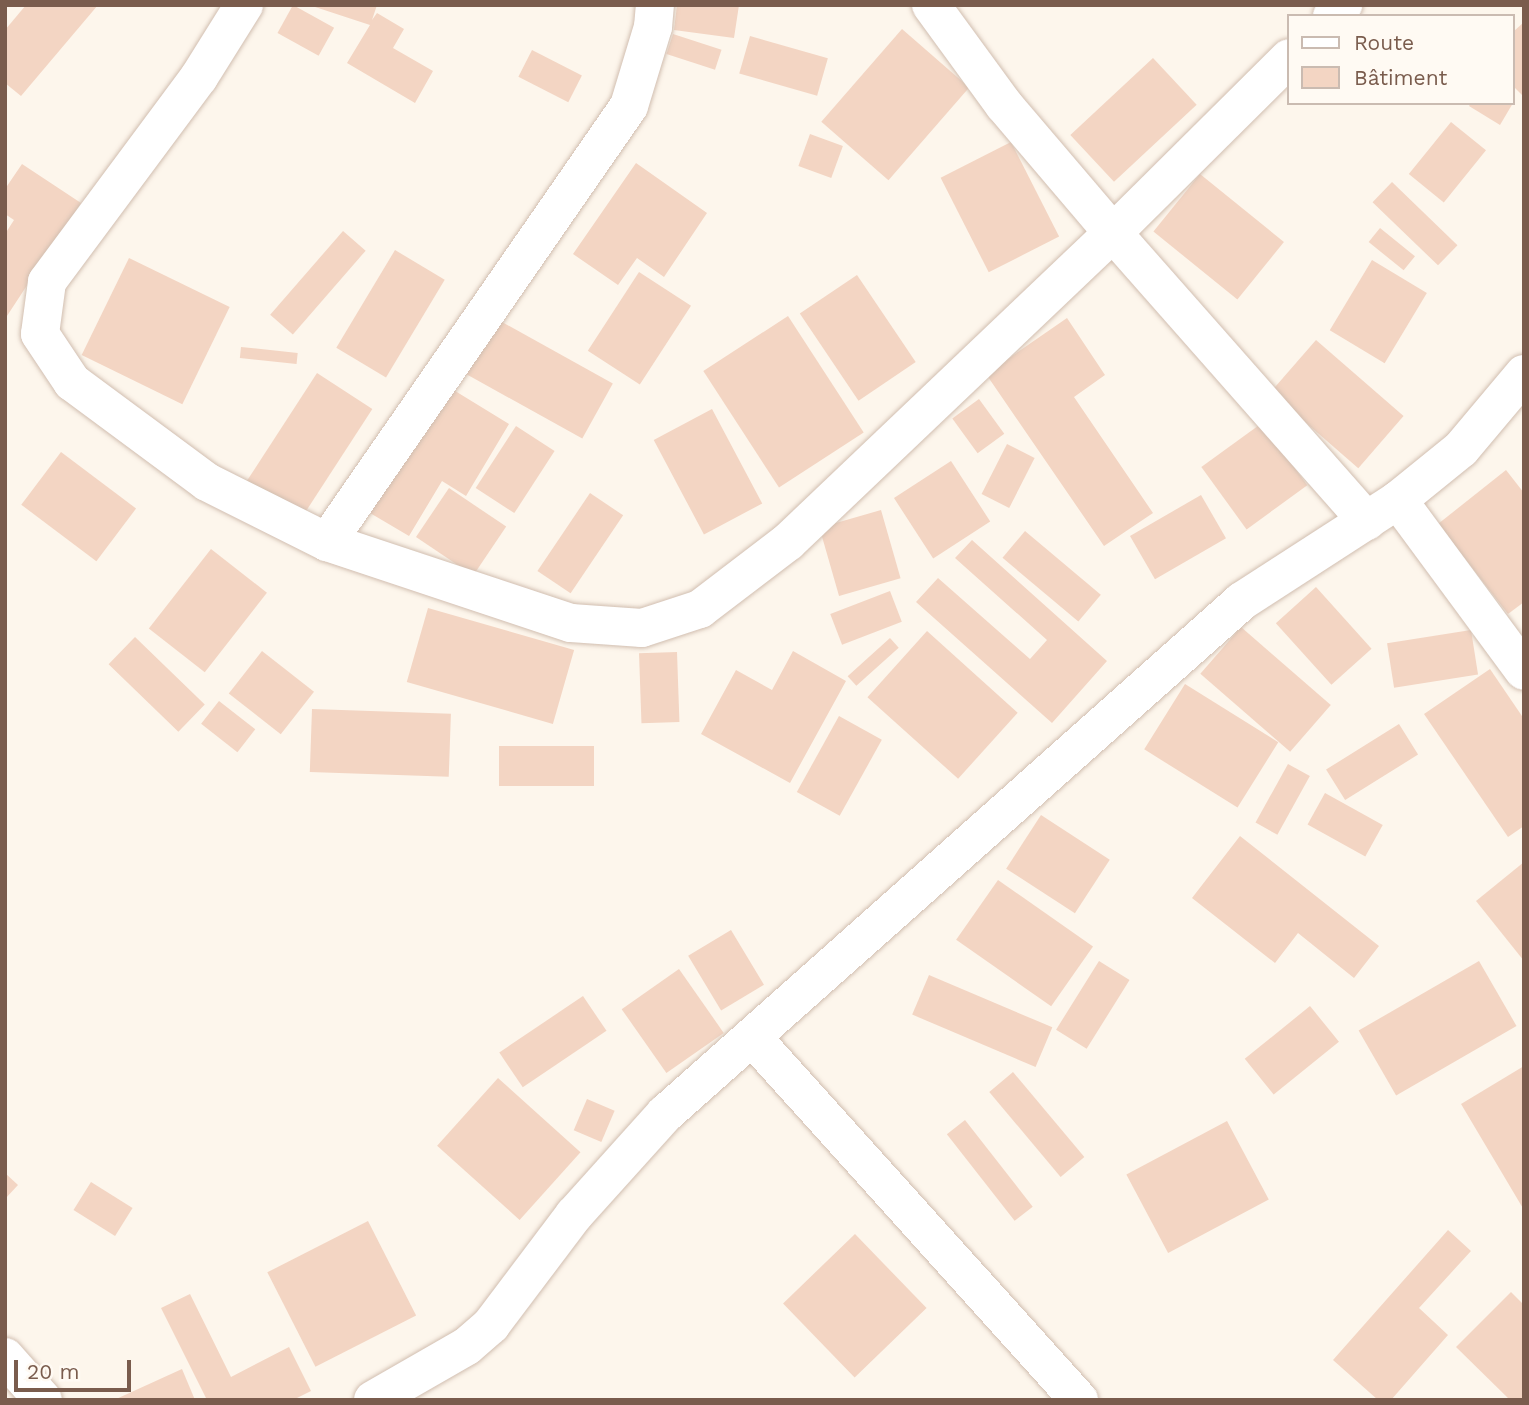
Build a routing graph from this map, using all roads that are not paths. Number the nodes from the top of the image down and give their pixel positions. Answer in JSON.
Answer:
{"nodes":[{"id":1,"x":244,"y":5,"type":"edge"},
{"id":2,"x":655,"y":5,"type":"edge"},
{"id":3,"x":931,"y":5,"type":"edge"},
{"id":4,"x":1288,"y":59,"type":"edge"},
{"id":5,"x":1113,"y":233,"type":"junction"},
{"id":6,"x":1524,"y":374,"type":"edge"},
{"id":7,"x":1398,"y":500,"type":"junction"},
{"id":8,"x":1367,"y":521,"type":"junction"},
{"id":9,"x":327,"y":542,"type":"junction"},
{"id":10,"x":1524,"y":671,"type":"edge"},
{"id":11,"x":752,"y":1037,"type":"junction"},
{"id":12,"x":5,"y":1357,"type":"edge"},
{"id":13,"x":43,"y":1400,"type":"edge"},
{"id":14,"x":373,"y":1400,"type":"edge"},
{"id":15,"x":1079,"y":1400,"type":"edge"}],
"edges":[{"from":1,"to":9,"type":"street"},
{"from":2,"to":9,"type":"street"},
{"from":3,"to":5,"type":"street"},
{"from":4,"to":5,"type":"street"},
{"from":5,"to":8,"type":"street"},
{"from":5,"to":9,"type":"street"},
{"from":6,"to":7,"type":"street"},
{"from":7,"to":8,"type":"street"},
{"from":7,"to":10,"type":"street"},
{"from":8,"to":11,"type":"street"},
{"from":11,"to":14,"type":"street"},
{"from":11,"to":15,"type":"street"},
{"from":12,"to":13,"type":"street"}]}
